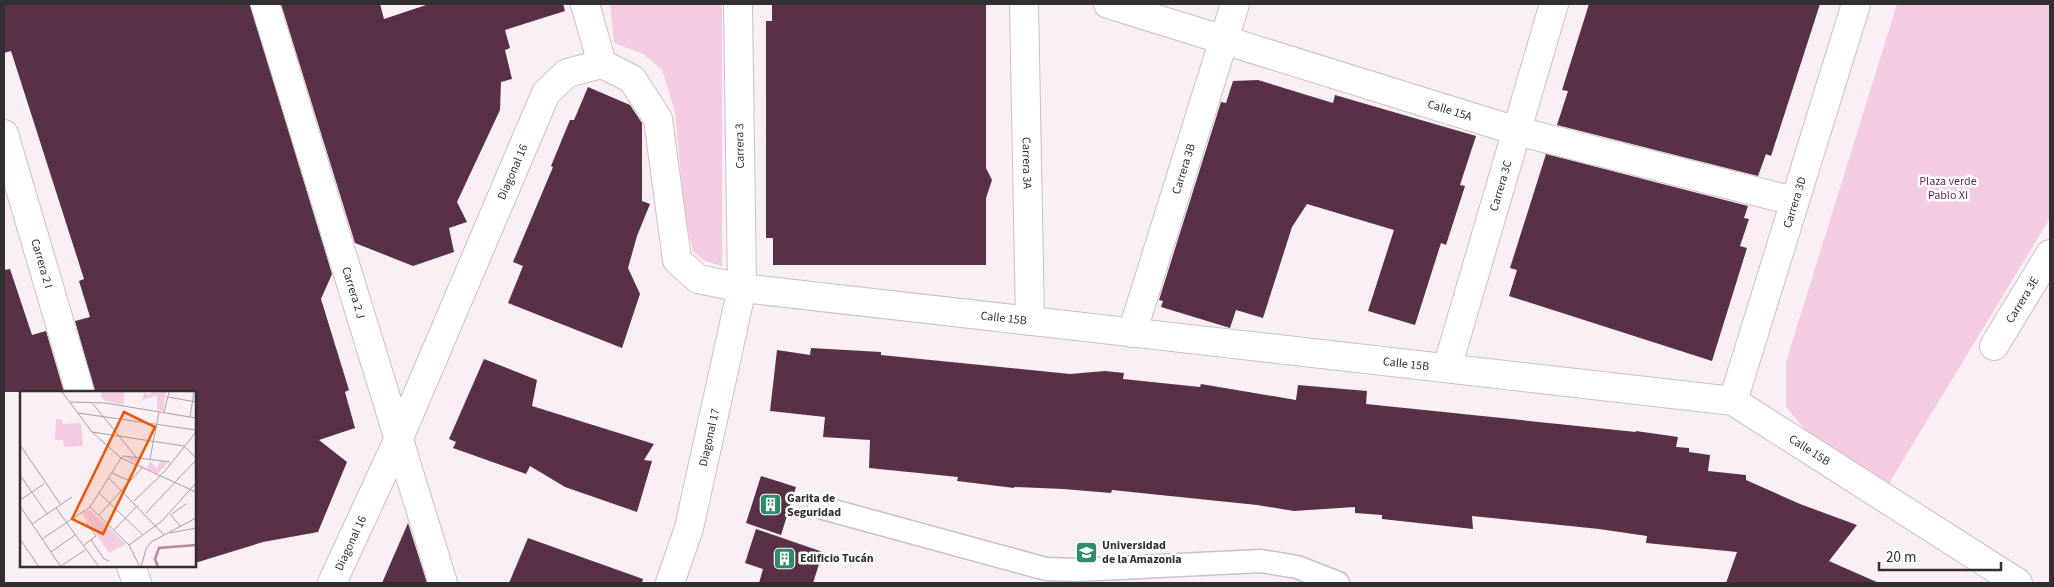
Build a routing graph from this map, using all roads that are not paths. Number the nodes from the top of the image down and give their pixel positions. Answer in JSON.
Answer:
{"nodes":[{"id":1,"x":265,"y":4,"type":"edge"},
{"id":2,"x":584,"y":4,"type":"edge"},
{"id":3,"x":738,"y":4,"type":"edge"},
{"id":4,"x":1024,"y":4,"type":"edge"},
{"id":5,"x":1108,"y":4,"type":"edge"},
{"id":6,"x":1235,"y":4,"type":"edge"},
{"id":7,"x":1554,"y":4,"type":"edge"},
{"id":8,"x":1856,"y":4,"type":"edge"},
{"id":9,"x":1224,"y":41,"type":"junction"},
{"id":10,"x":602,"y":64,"type":"junction"},
{"id":11,"x":1517,"y":131,"type":"junction"},
{"id":12,"x":4,"y":134,"type":"edge"},
{"id":13,"x":1794,"y":202,"type":"junction"},
{"id":14,"x":2050,"y":254,"type":"edge"},
{"id":15,"x":742,"y":288,"type":"junction"},
{"id":16,"x":1030,"y":320,"type":"junction"},
{"id":17,"x":1132,"y":333,"type":"junction"},
{"id":18,"x":1994,"y":346,"type":"dead end"},
{"id":19,"x":1447,"y":368,"type":"junction"},
{"id":20,"x":80,"y":391,"type":"edge"},
{"id":21,"x":1733,"y":401,"type":"junction"},
{"id":22,"x":399,"y":438,"type":"junction"},
{"id":23,"x":819,"y":507,"type":"dead end"},
{"id":24,"x":131,"y":567,"type":"edge"},
{"id":25,"x":136,"y":583,"type":"edge"},
{"id":26,"x":332,"y":583,"type":"edge"},
{"id":27,"x":443,"y":583,"type":"edge"},
{"id":28,"x":670,"y":583,"type":"edge"},
{"id":29,"x":1338,"y":583,"type":"edge"},
{"id":30,"x":2018,"y":583,"type":"edge"}],
"edges":[{"from":1,"to":22,"type":"street","name":"Carrera 2 J"},
{"from":2,"to":10,"type":"street"},
{"from":3,"to":15,"type":"street","name":"Carrera 3"},
{"from":4,"to":16,"type":"street","name":"Carrera 3A"},
{"from":5,"to":9,"type":"street","name":"Calle 15A"},
{"from":6,"to":9,"type":"street","name":"Carrera 3B"},
{"from":7,"to":11,"type":"street","name":"Carrera 3C"},
{"from":8,"to":13,"type":"street","name":"Carrera 3D"},
{"from":9,"to":11,"type":"street","name":"Calle 15A"},
{"from":9,"to":17,"type":"street","name":"Carrera 3B"},
{"from":10,"to":15,"type":"street"},
{"from":10,"to":22,"type":"street","name":"Diagonal 16"},
{"from":11,"to":13,"type":"street","name":"Calle 15A"},
{"from":11,"to":19,"type":"street","name":"Carrera 3C"},
{"from":12,"to":20,"type":"street","name":"Carrera 2 I"},
{"from":13,"to":21,"type":"street","name":"Carrera 3D"},
{"from":14,"to":18,"type":"street","name":"Carrera 3E"},
{"from":15,"to":16,"type":"street","name":"Calle 15B"},
{"from":15,"to":28,"type":"street","name":"Diagonal 17"},
{"from":16,"to":17,"type":"street","name":"Calle 15B"},
{"from":17,"to":19,"type":"street","name":"Calle 15B"},
{"from":19,"to":21,"type":"street","name":"Calle 15B"},
{"from":21,"to":30,"type":"street","name":"Calle 15B"},
{"from":22,"to":26,"type":"street","name":"Diagonal 16"},
{"from":22,"to":27,"type":"street","name":"Carrera 2 J"},
{"from":23,"to":29,"type":"lane"},
{"from":24,"to":25,"type":"street"}]}
